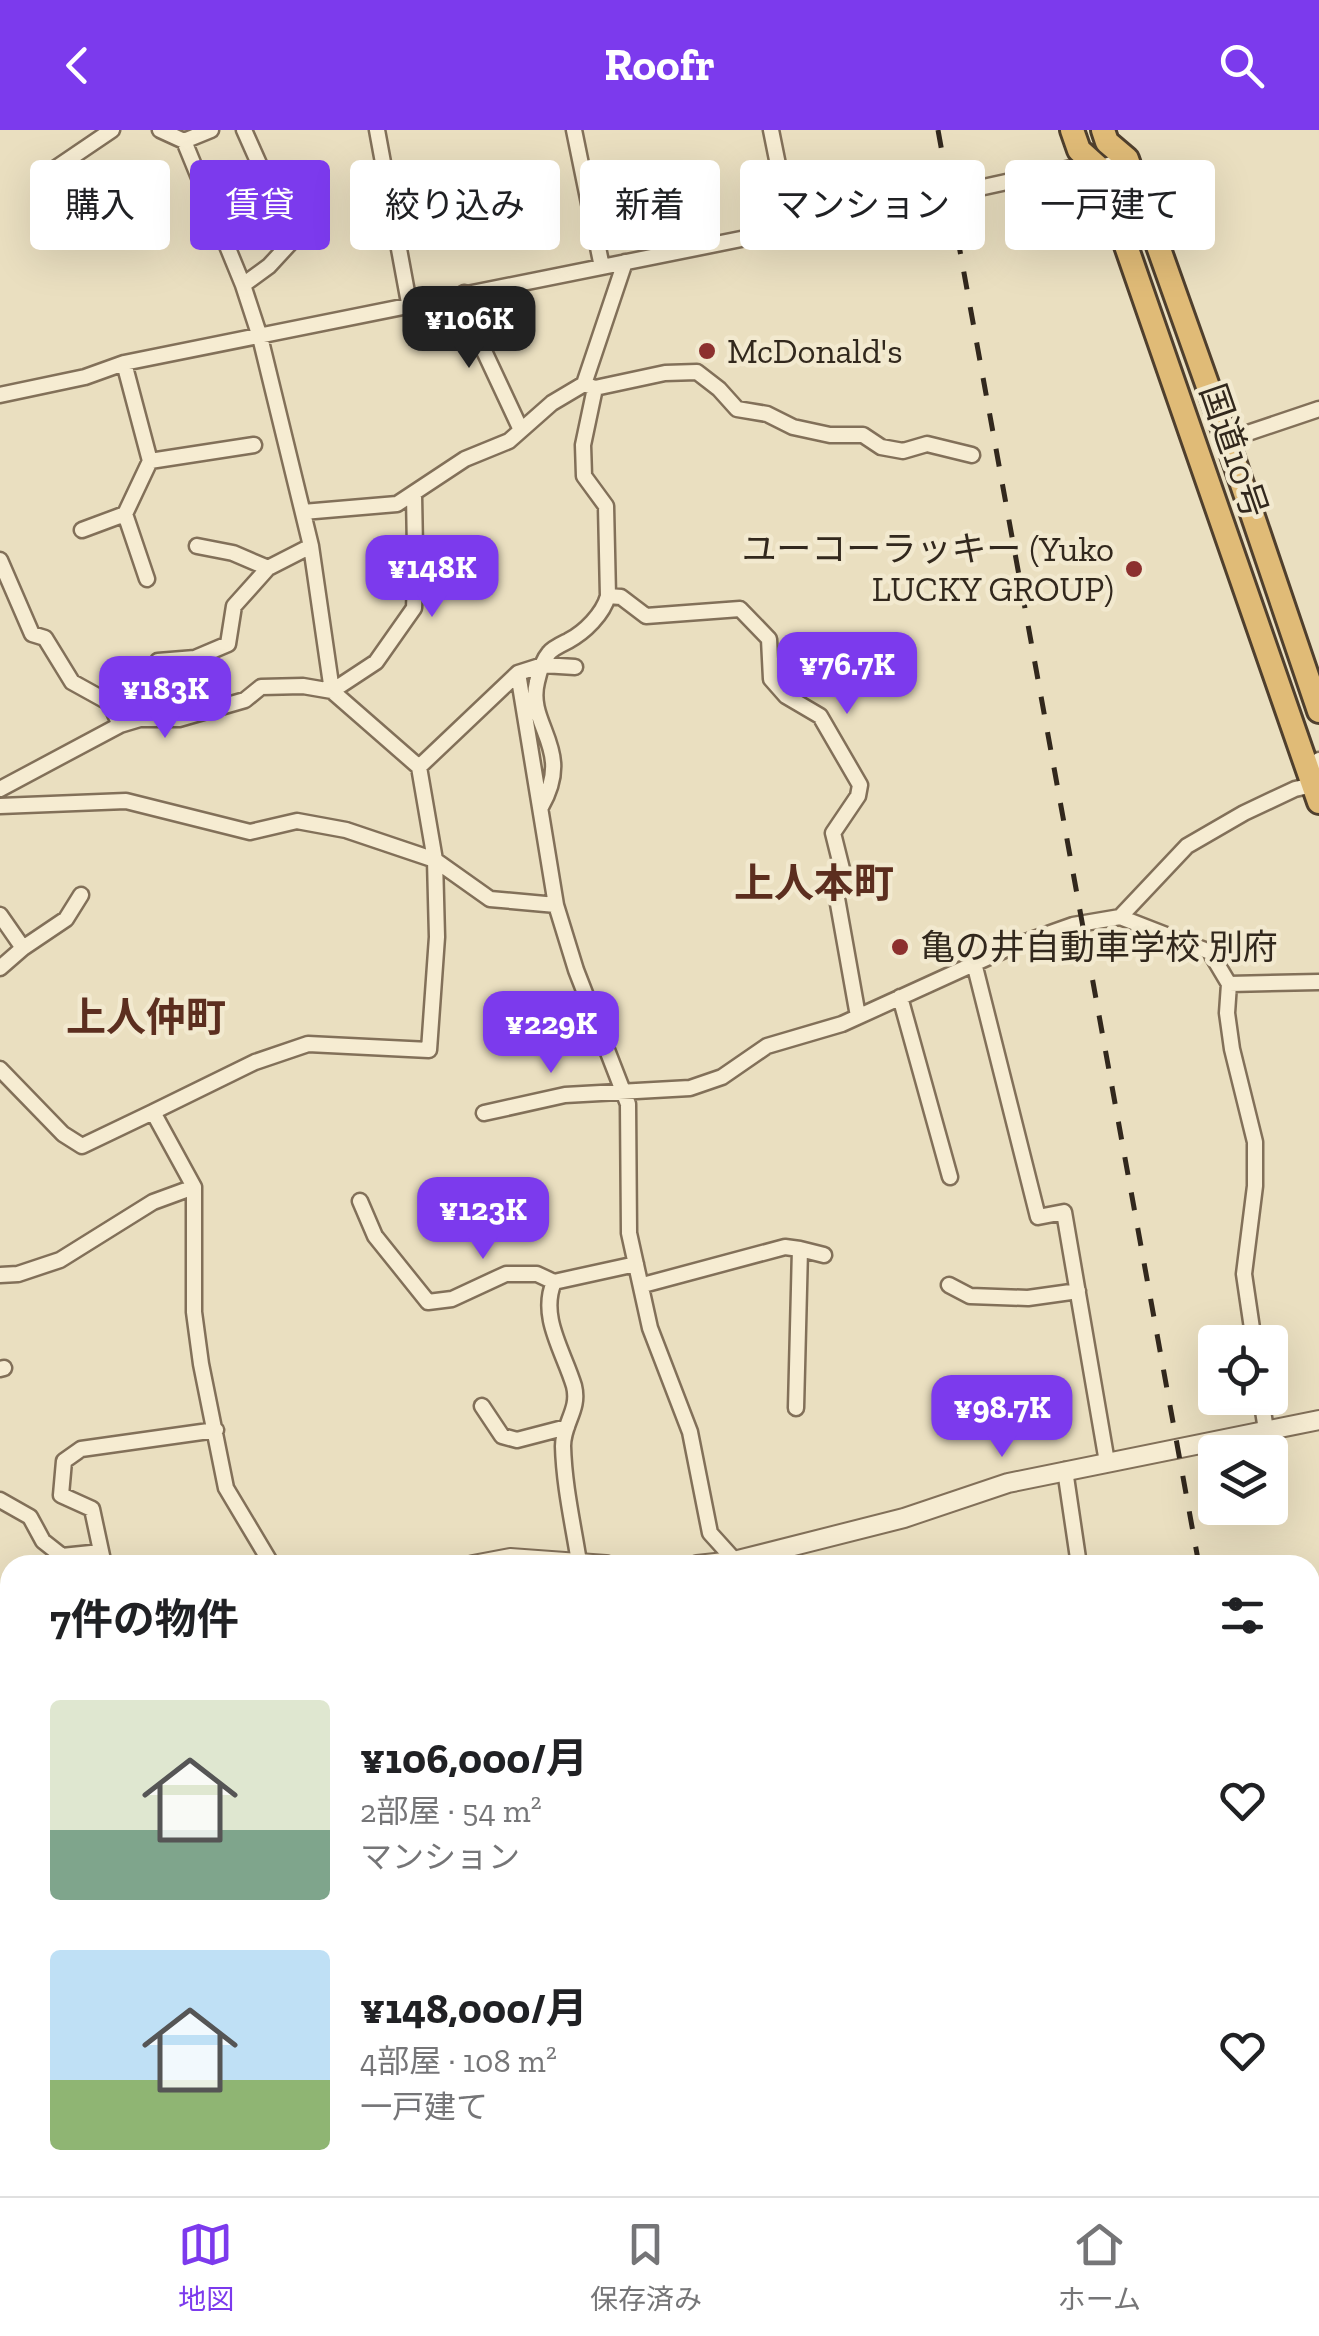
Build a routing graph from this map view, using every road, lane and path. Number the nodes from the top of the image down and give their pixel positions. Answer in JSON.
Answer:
{"nodes":[{"id":1,"x":112,"y":130,"type":"edge"},
{"id":2,"x":160,"y":130,"type":"edge"},
{"id":3,"x":211,"y":130,"type":"edge"},
{"id":4,"x":244,"y":130,"type":"edge"},
{"id":5,"x":377,"y":130,"type":"edge"},
{"id":6,"x":574,"y":130,"type":"edge"},
{"id":7,"x":770,"y":130,"type":"edge"},
{"id":8,"x":1072,"y":130,"type":"edge"},
{"id":9,"x":1102,"y":130,"type":"edge"},
{"id":10,"x":184,"y":141,"type":"junction"},
{"id":11,"x":1127,"y":159,"type":"junction"},
{"id":12,"x":68,"y":160,"type":"edge"},
{"id":13,"x":776,"y":160,"type":"edge"},
{"id":14,"x":1090,"y":160,"type":"edge"},
{"id":15,"x":1124,"y":160,"type":"edge"},
{"id":16,"x":740,"y":239,"type":"edge"},
{"id":17,"x":1127,"y":250,"type":"edge"},
{"id":18,"x":625,"y":262,"type":"junction"},
{"id":19,"x":602,"y":267,"type":"junction"},
{"id":20,"x":243,"y":285,"type":"junction"},
{"id":21,"x":464,"y":293,"type":"junction"},
{"id":22,"x":409,"y":304,"type":"junction"},
{"id":23,"x":260,"y":338,"type":"junction"},
{"id":24,"x":124,"y":363,"type":"junction"},
{"id":25,"x":590,"y":386,"type":"junction"},
{"id":26,"x":0,"y":395,"type":"edge"},
{"id":27,"x":1319,"y":409,"type":"edge"},
{"id":28,"x":520,"y":430,"type":"junction"},
{"id":29,"x":1228,"y":440,"type":"junction"},
{"id":30,"x":254,"y":445,"type":"dead end"},
{"id":31,"x":972,"y":455,"type":"dead end"},
{"id":32,"x":150,"y":461,"type":"junction"},
{"id":33,"x":414,"y":495,"type":"junction"},
{"id":34,"x":303,"y":512,"type":"junction"},
{"id":35,"x":125,"y":514,"type":"junction"},
{"id":36,"x":82,"y":530,"type":"dead end"},
{"id":37,"x":196,"y":546,"type":"dead end"},
{"id":38,"x":311,"y":546,"type":"junction"},
{"id":39,"x":0,"y":560,"type":"edge"},
{"id":40,"x":268,"y":568,"type":"junction"},
{"id":41,"x":147,"y":579,"type":"dead end"},
{"id":42,"x":608,"y":596,"type":"junction"},
{"id":43,"x":543,"y":665,"type":"junction"},
{"id":44,"x":575,"y":667,"type":"dead end"},
{"id":45,"x":518,"y":673,"type":"junction"},
{"id":46,"x":332,"y":691,"type":"junction"},
{"id":47,"x":1319,"y":712,"type":"edge"},
{"id":48,"x":140,"y":719,"type":"junction"},
{"id":49,"x":120,"y":726,"type":"junction"},
{"id":50,"x":1319,"y":760,"type":"edge"},
{"id":51,"x":419,"y":767,"type":"junction"},
{"id":52,"x":0,"y":789,"type":"edge"},
{"id":53,"x":1316,"y":794,"type":"edge"},
{"id":54,"x":0,"y":806,"type":"edge"},
{"id":55,"x":541,"y":808,"type":"junction"},
{"id":56,"x":434,"y":860,"type":"junction"},
{"id":57,"x":82,"y":894,"type":"dead end"},
{"id":58,"x":556,"y":905,"type":"junction"},
{"id":59,"x":0,"y":915,"type":"edge"},
{"id":60,"x":1120,"y":917,"type":"junction"},
{"id":61,"x":24,"y":948,"type":"junction"},
{"id":62,"x":974,"y":962,"type":"junction"},
{"id":63,"x":0,"y":968,"type":"edge"},
{"id":64,"x":1319,"y":982,"type":"edge"},
{"id":65,"x":1229,"y":984,"type":"junction"},
{"id":66,"x":900,"y":997,"type":"junction"},
{"id":67,"x":858,"y":1016,"type":"junction"},
{"id":68,"x":0,"y":1070,"type":"edge"},
{"id":69,"x":625,"y":1092,"type":"junction"},
{"id":70,"x":153,"y":1112,"type":"junction"},
{"id":71,"x":484,"y":1114,"type":"dead end"},
{"id":72,"x":950,"y":1177,"type":"dead end"},
{"id":73,"x":194,"y":1187,"type":"junction"},
{"id":74,"x":360,"y":1201,"type":"dead end"},
{"id":75,"x":800,"y":1250,"type":"junction"},
{"id":76,"x":824,"y":1255,"type":"dead end"},
{"id":77,"x":636,"y":1264,"type":"junction"},
{"id":78,"x":0,"y":1275,"type":"edge"},
{"id":79,"x":554,"y":1282,"type":"junction"},
{"id":80,"x":949,"y":1284,"type":"dead end"},
{"id":81,"x":643,"y":1285,"type":"junction"},
{"id":82,"x":1078,"y":1291,"type":"junction"},
{"id":83,"x":1252,"y":1325,"type":"edge"},
{"id":84,"x":482,"y":1406,"type":"dead end"},
{"id":85,"x":796,"y":1408,"type":"dead end"},
{"id":86,"x":1264,"y":1415,"type":"edge"},
{"id":87,"x":1319,"y":1420,"type":"edge"},
{"id":88,"x":567,"y":1427,"type":"junction"},
{"id":89,"x":216,"y":1430,"type":"junction"},
{"id":90,"x":1266,"y":1430,"type":"junction"},
{"id":91,"x":1107,"y":1462,"type":"junction"},
{"id":92,"x":1066,"y":1470,"type":"junction"},
{"id":93,"x":0,"y":1500,"type":"edge"},
{"id":94,"x":61,"y":1555,"type":"edge"},
{"id":95,"x":101,"y":1555,"type":"edge"},
{"id":96,"x":266,"y":1555,"type":"edge"},
{"id":97,"x":578,"y":1555,"type":"edge"},
{"id":98,"x":730,"y":1555,"type":"edge"},
{"id":99,"x":767,"y":1555,"type":"edge"},
{"id":100,"x":1078,"y":1555,"type":"edge"},
{"id":101,"x":0,"y":1838,"type":"edge"},
{"id":102,"x":0,"y":1852,"type":"edge"}],
"edges":[{"from":1,"to":12,"type":"street"},
{"from":2,"to":10,"type":"street"},
{"from":3,"to":10,"type":"street"},
{"from":4,"to":20,"type":"street"},
{"from":5,"to":22,"type":"street"},
{"from":6,"to":19,"type":"street"},
{"from":7,"to":13,"type":"street"},
{"from":8,"to":14,"type":"highway","name":"国道10号"},
{"from":9,"to":11,"type":"highway","name":"国道10号"},
{"from":10,"to":20,"type":"street"},
{"from":11,"to":15,"type":"street"},
{"from":11,"to":29,"type":"highway","name":"国道10号"},
{"from":16,"to":18,"type":"street"},
{"from":17,"to":53,"type":"highway","name":"国道10号"},
{"from":18,"to":19,"type":"street"},
{"from":18,"to":25,"type":"street"},
{"from":19,"to":21,"type":"street"},
{"from":20,"to":23,"type":"street"},
{"from":21,"to":22,"type":"street"},
{"from":21,"to":28,"type":"street"},
{"from":22,"to":23,"type":"street"},
{"from":23,"to":24,"type":"street"},
{"from":23,"to":34,"type":"street"},
{"from":24,"to":26,"type":"street"},
{"from":24,"to":32,"type":"street"},
{"from":25,"to":28,"type":"street"},
{"from":25,"to":31,"type":"street"},
{"from":25,"to":42,"type":"street"},
{"from":27,"to":29,"type":"street"},
{"from":28,"to":33,"type":"street"},
{"from":29,"to":47,"type":"highway","name":"国道10号"},
{"from":30,"to":32,"type":"street"},
{"from":32,"to":35,"type":"street"},
{"from":33,"to":34,"type":"street"},
{"from":33,"to":46,"type":"street"},
{"from":34,"to":38,"type":"street"},
{"from":35,"to":36,"type":"street"},
{"from":35,"to":41,"type":"street"},
{"from":37,"to":40,"type":"street"},
{"from":38,"to":40,"type":"street"},
{"from":38,"to":46,"type":"street"},
{"from":39,"to":49,"type":"street"},
{"from":40,"to":48,"type":"street"},
{"from":42,"to":43,"type":"street"},
{"from":42,"to":67,"type":"street"},
{"from":43,"to":44,"type":"street"},
{"from":43,"to":45,"type":"street"},
{"from":43,"to":55,"type":"street"},
{"from":45,"to":51,"type":"street"},
{"from":45,"to":55,"type":"street"},
{"from":46,"to":48,"type":"street"},
{"from":46,"to":51,"type":"street"},
{"from":48,"to":49,"type":"street"},
{"from":49,"to":52,"type":"street"},
{"from":50,"to":53,"type":"street"},
{"from":51,"to":56,"type":"street"},
{"from":53,"to":60,"type":"street"},
{"from":54,"to":56,"type":"street"},
{"from":55,"to":58,"type":"street"},
{"from":56,"to":58,"type":"street"},
{"from":56,"to":70,"type":"street"},
{"from":57,"to":61,"type":"street"},
{"from":58,"to":69,"type":"street"},
{"from":59,"to":61,"type":"street"},
{"from":60,"to":62,"type":"street"},
{"from":60,"to":65,"type":"street"},
{"from":61,"to":63,"type":"street"},
{"from":62,"to":66,"type":"street"},
{"from":62,"to":82,"type":"street"},
{"from":64,"to":65,"type":"street"},
{"from":65,"to":83,"type":"street"},
{"from":66,"to":67,"type":"street"},
{"from":66,"to":72,"type":"street"},
{"from":67,"to":69,"type":"street"},
{"from":68,"to":70,"type":"street"},
{"from":69,"to":71,"type":"street"},
{"from":69,"to":77,"type":"street"},
{"from":70,"to":73,"type":"street"},
{"from":73,"to":78,"type":"street"},
{"from":73,"to":89,"type":"street"},
{"from":74,"to":79,"type":"street"},
{"from":75,"to":76,"type":"street"},
{"from":75,"to":81,"type":"street"},
{"from":75,"to":85,"type":"street"},
{"from":77,"to":79,"type":"street"},
{"from":77,"to":81,"type":"street"},
{"from":79,"to":88,"type":"street"},
{"from":80,"to":82,"type":"street"},
{"from":81,"to":98,"type":"street"},
{"from":82,"to":91,"type":"street"},
{"from":84,"to":88,"type":"street"},
{"from":86,"to":90,"type":"street"},
{"from":87,"to":90,"type":"street"},
{"from":88,"to":97,"type":"street"},
{"from":89,"to":95,"type":"street"},
{"from":89,"to":96,"type":"street"},
{"from":90,"to":91,"type":"street"},
{"from":91,"to":92,"type":"street"},
{"from":92,"to":99,"type":"street"},
{"from":92,"to":100,"type":"street"},
{"from":93,"to":94,"type":"street"},
{"from":101,"to":102,"type":"street"}]}
